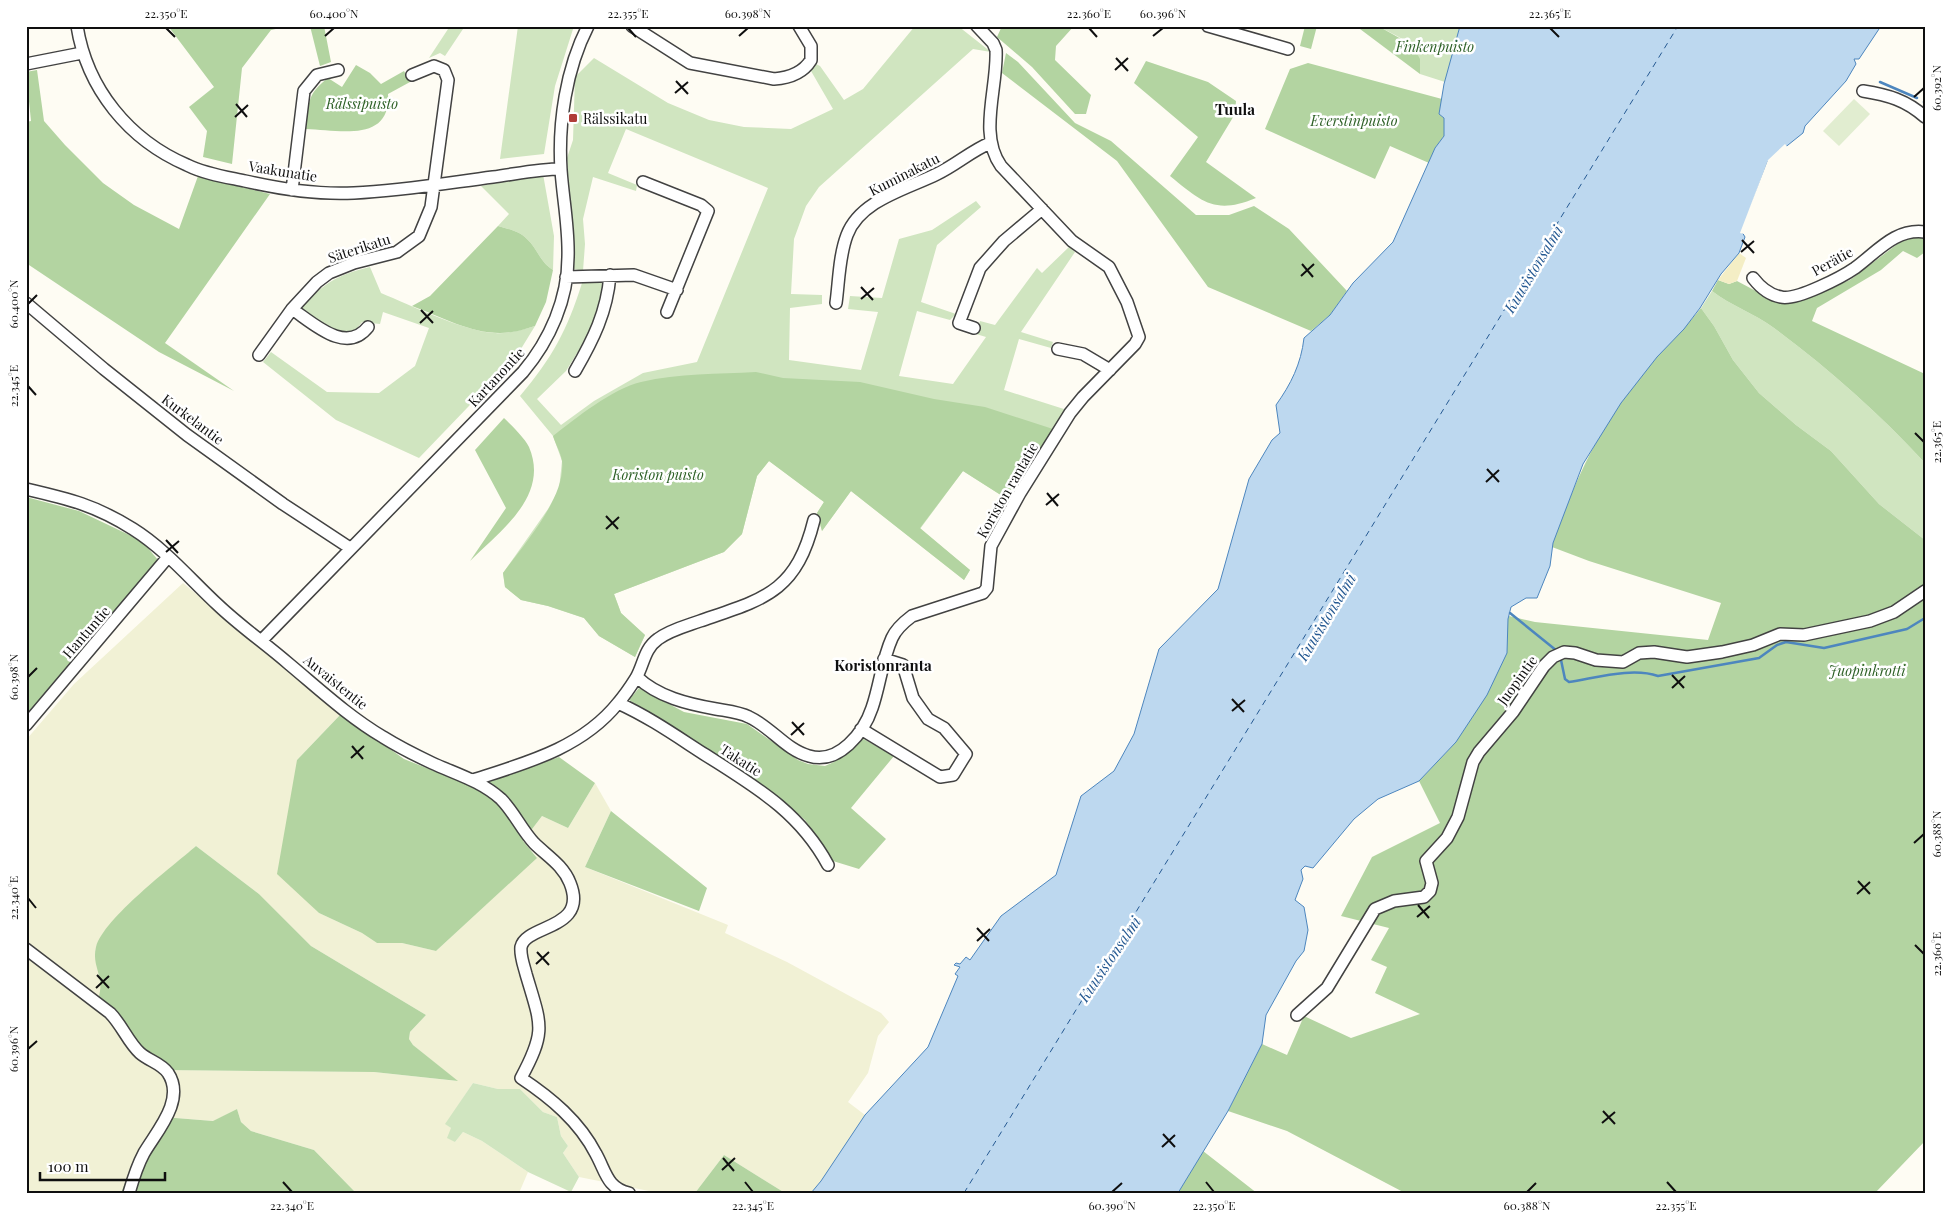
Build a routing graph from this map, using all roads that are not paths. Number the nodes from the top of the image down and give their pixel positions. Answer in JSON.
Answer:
{"nodes":[{"id":1,"x":77,"y":26,"type":"edge"},
{"id":2,"x":588,"y":26,"type":"edge"},
{"id":3,"x":632,"y":26,"type":"edge"},
{"id":4,"x":799,"y":26,"type":"edge"},
{"id":5,"x":977,"y":26,"type":"edge"},
{"id":6,"x":1208,"y":26,"type":"edge"},
{"id":7,"x":1288,"y":49,"type":"dead end"},
{"id":8,"x":82,"y":53,"type":"junction"},
{"id":9,"x":26,"y":64,"type":"edge"},
{"id":10,"x":338,"y":70,"type":"dead end"},
{"id":11,"x":412,"y":75,"type":"dead end"},
{"id":12,"x":1864,"y":91,"type":"dead end"},
{"id":13,"x":1925,"y":118,"type":"edge"},
{"id":14,"x":990,"y":143,"type":"junction"},
{"id":15,"x":561,"y":169,"type":"junction"},
{"id":16,"x":643,"y":182,"type":"dead end"},
{"id":17,"x":435,"y":185,"type":"junction"},
{"id":18,"x":292,"y":190,"type":"junction"},
{"id":19,"x":1042,"y":209,"type":"junction"},
{"id":20,"x":1925,"y":232,"type":"edge"},
{"id":21,"x":610,"y":275,"type":"junction"},
{"id":22,"x":566,"y":277,"type":"junction"},
{"id":23,"x":1753,"y":278,"type":"dead end"},
{"id":24,"x":677,"y":290,"type":"junction"},
{"id":25,"x":26,"y":303,"type":"edge"},
{"id":26,"x":837,"y":303,"type":"dead end"},
{"id":27,"x":292,"y":309,"type":"junction"},
{"id":28,"x":667,"y":312,"type":"dead end"},
{"id":29,"x":368,"y":327,"type":"dead end"},
{"id":30,"x":974,"y":328,"type":"dead end"},
{"id":31,"x":1058,"y":349,"type":"dead end"},
{"id":32,"x":259,"y":355,"type":"dead end"},
{"id":33,"x":1110,"y":370,"type":"junction"},
{"id":34,"x":575,"y":371,"type":"dead end"},
{"id":35,"x":26,"y":489,"type":"edge"},
{"id":36,"x":814,"y":520,"type":"dead end"},
{"id":37,"x":350,"y":548,"type":"junction"},
{"id":38,"x":168,"y":557,"type":"junction"},
{"id":39,"x":1925,"y":592,"type":"edge"},
{"id":40,"x":261,"y":640,"type":"junction"},
{"id":41,"x":884,"y":659,"type":"junction"},
{"id":42,"x":637,"y":677,"type":"junction"},
{"id":43,"x":618,"y":703,"type":"junction"},
{"id":44,"x":26,"y":725,"type":"edge"},
{"id":45,"x":861,"y":729,"type":"junction"},
{"id":46,"x":473,"y":780,"type":"junction"},
{"id":47,"x":828,"y":865,"type":"dead end"},
{"id":48,"x":26,"y":949,"type":"edge"},
{"id":49,"x":1297,"y":1015,"type":"dead end"},
{"id":50,"x":129,"y":1193,"type":"edge"},
{"id":51,"x":629,"y":1193,"type":"edge"}],
"edges":[{"from":1,"to":8,"type":"street","name":"Vaakunatie"},
{"from":2,"to":15,"type":"street","name":"Kartanontie"},
{"from":3,"to":4,"type":"street"},
{"from":5,"to":14,"type":"street","name":"Koriston rantatie"},
{"from":6,"to":7,"type":"street"},
{"from":8,"to":9,"type":"street"},
{"from":8,"to":18,"type":"street","name":"Vaakunatie"},
{"from":10,"to":18,"type":"street"},
{"from":11,"to":17,"type":"street"},
{"from":12,"to":13,"type":"street"},
{"from":14,"to":19,"type":"street","name":"Koriston rantatie"},
{"from":14,"to":26,"type":"street","name":"Kuminakatu"},
{"from":15,"to":17,"type":"street","name":"Vaakunatie"},
{"from":15,"to":22,"type":"street","name":"Kartanontie"},
{"from":16,"to":24,"type":"street"},
{"from":17,"to":18,"type":"street","name":"Vaakunatie"},
{"from":17,"to":27,"type":"street","name":"Säterikatu"},
{"from":19,"to":30,"type":"street"},
{"from":19,"to":33,"type":"street","name":"Koriston rantatie"},
{"from":20,"to":23,"type":"street","name":"Perätie"},
{"from":21,"to":22,"type":"street"},
{"from":21,"to":24,"type":"street"},
{"from":21,"to":34,"type":"street"},
{"from":22,"to":37,"type":"street","name":"Kartanontie"},
{"from":24,"to":28,"type":"street"},
{"from":25,"to":37,"type":"street","name":"Kurkelantie"},
{"from":27,"to":29,"type":"street"},
{"from":27,"to":32,"type":"street","name":"Säterikatu"},
{"from":31,"to":33,"type":"street"},
{"from":33,"to":41,"type":"street","name":"Koriston rantatie"},
{"from":35,"to":38,"type":"street","name":"Auvaistentie"},
{"from":36,"to":42,"type":"street"},
{"from":37,"to":40,"type":"street","name":"Kartanontie"},
{"from":38,"to":40,"type":"street","name":"Auvaistentie"},
{"from":38,"to":44,"type":"street","name":"Hantuntie"},
{"from":39,"to":49,"type":"street","name":"Juopintie"},
{"from":40,"to":46,"type":"street","name":"Auvaistentie"},
{"from":41,"to":45,"type":"street","name":"Koriston rantatie"},
{"from":41,"to":45,"type":"street"},
{"from":42,"to":43,"type":"street"},
{"from":42,"to":45,"type":"street","name":"Koriston rantatie"},
{"from":43,"to":46,"type":"street"},
{"from":43,"to":47,"type":"street","name":"Takatie"},
{"from":46,"to":51,"type":"street","name":"Auvaistentie"},
{"from":48,"to":50,"type":"street"}]}
